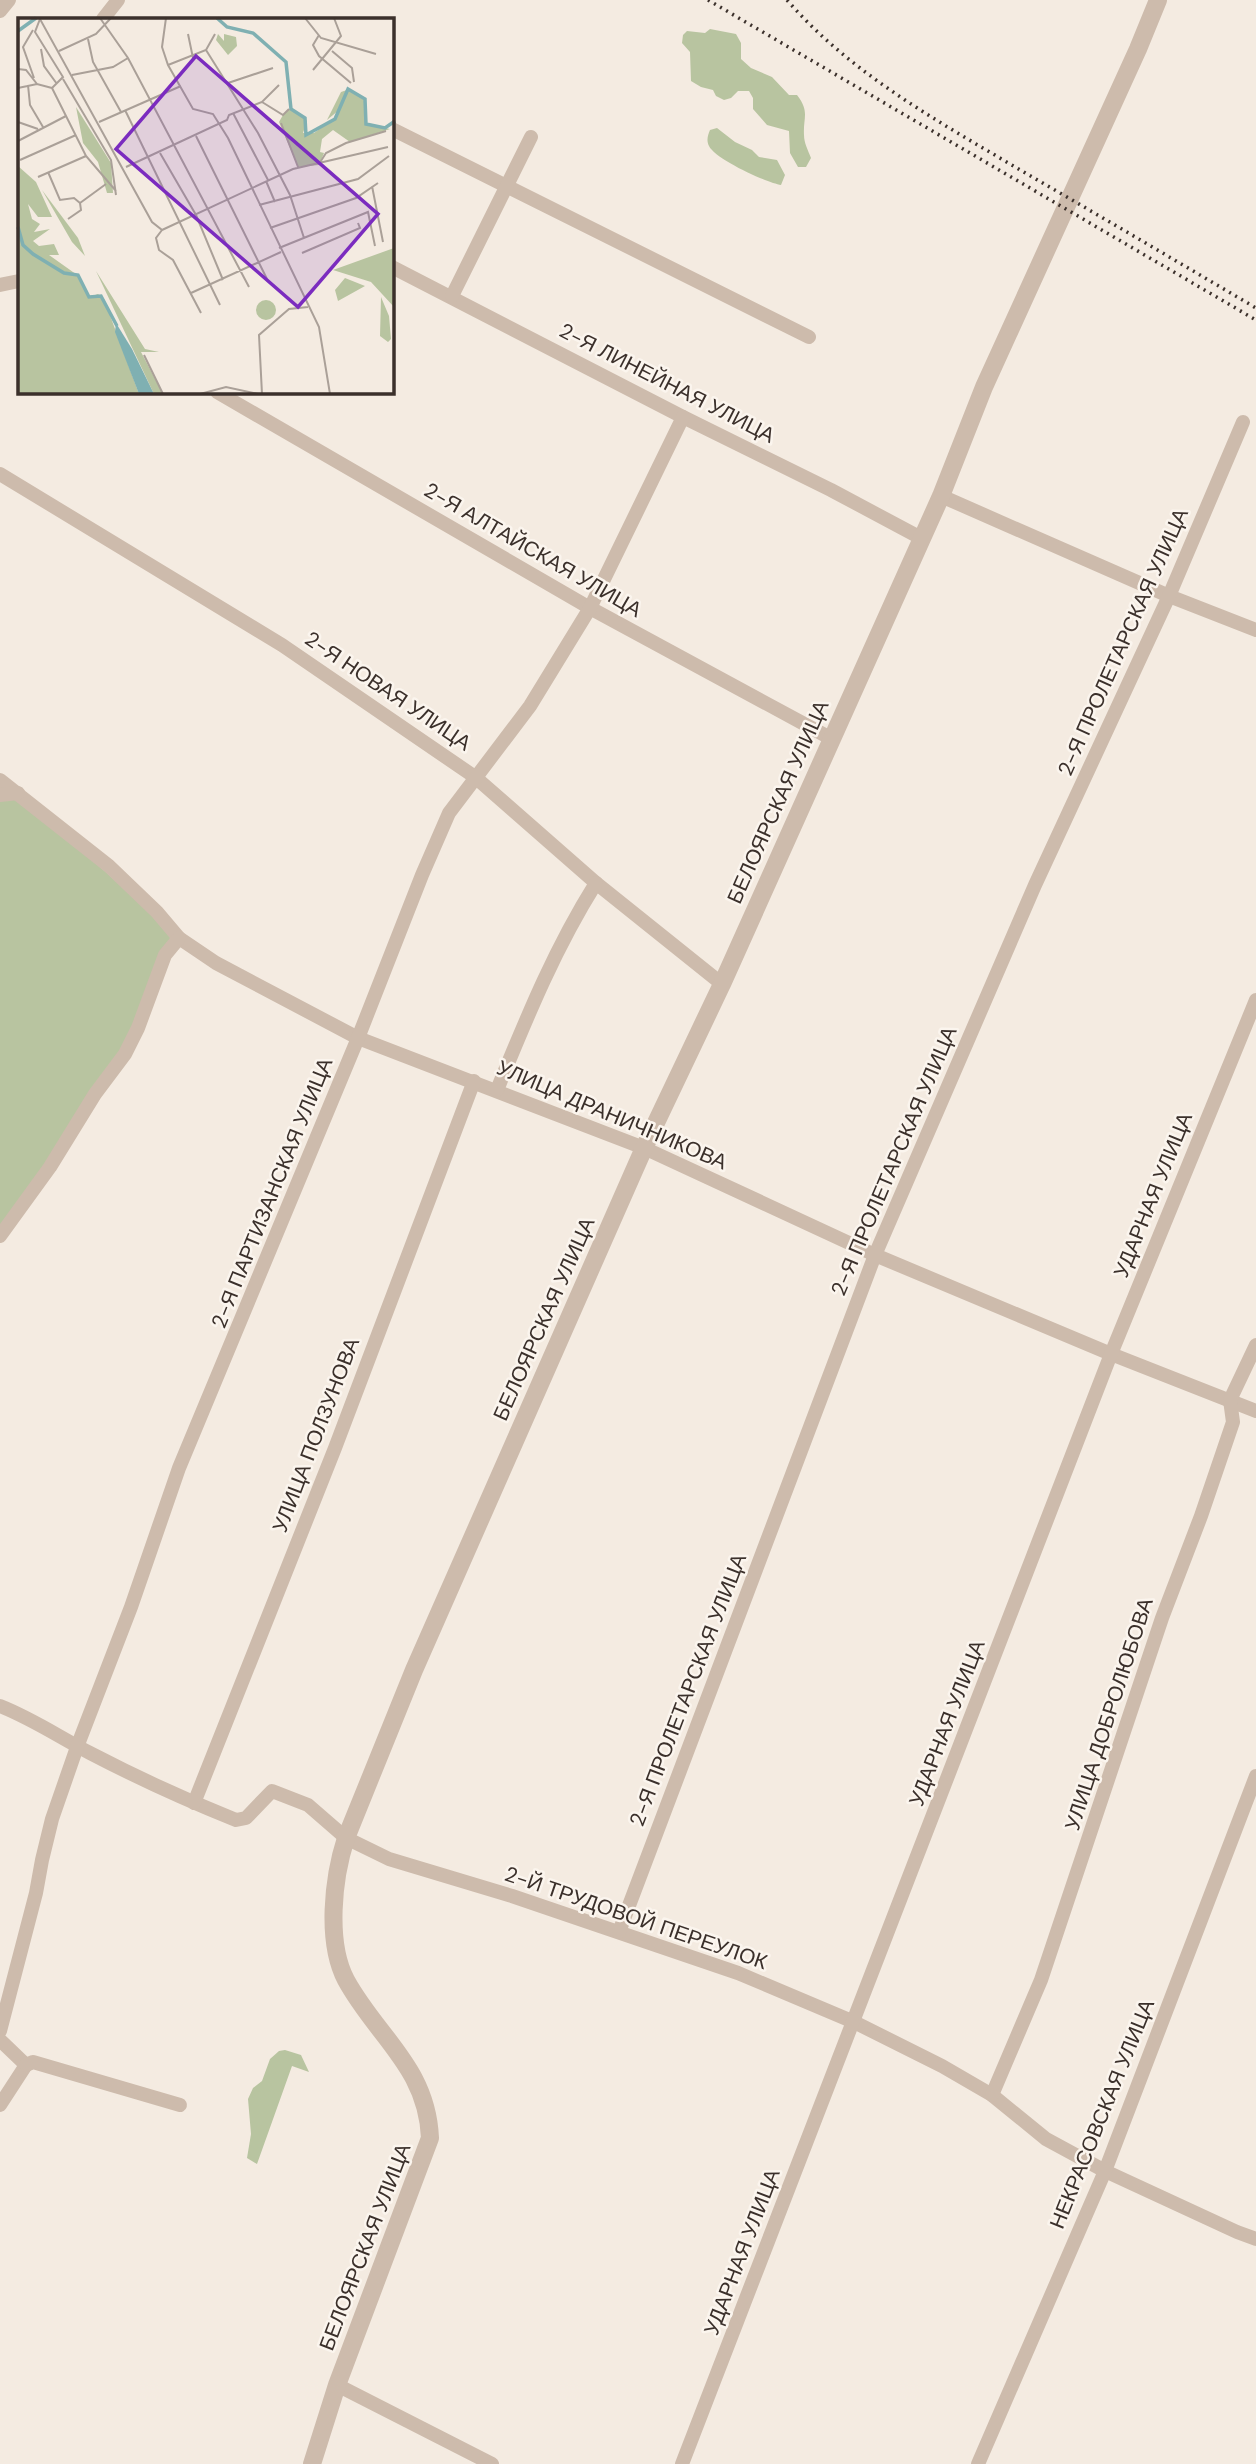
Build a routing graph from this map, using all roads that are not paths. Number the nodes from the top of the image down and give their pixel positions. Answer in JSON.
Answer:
{"nodes":[{"id":1,"x":9,"y":0,"type":"edge"},
{"id":2,"x":117,"y":0,"type":"edge"},
{"id":3,"x":1158,"y":0,"type":"edge"},
{"id":4,"x":0,"y":11,"type":"edge"},
{"id":5,"x":104,"y":18,"type":"edge"},
{"id":6,"x":394,"y":130,"type":"edge"},
{"id":7,"x":531,"y":137,"type":"dead end"},
{"id":8,"x":508,"y":187,"type":"junction"},
{"id":9,"x":394,"y":268,"type":"edge"},
{"id":10,"x":18,"y":281,"type":"edge"},
{"id":11,"x":0,"y":285,"type":"edge"},
{"id":12,"x":452,"y":296,"type":"junction"},
{"id":13,"x":809,"y":337,"type":"dead end"},
{"id":14,"x":221,"y":394,"type":"edge"},
{"id":15,"x":683,"y":417,"type":"junction"},
{"id":16,"x":1243,"y":422,"type":"dead end"},
{"id":17,"x":0,"y":474,"type":"edge"},
{"id":18,"x":941,"y":496,"type":"junction"},
{"id":19,"x":922,"y":538,"type":"junction"},
{"id":20,"x":1169,"y":596,"type":"junction"},
{"id":21,"x":590,"y":608,"type":"junction"},
{"id":22,"x":1256,"y":630,"type":"edge"},
{"id":23,"x":832,"y":739,"type":"junction"},
{"id":24,"x":475,"y":777,"type":"junction"},
{"id":25,"x":0,"y":780,"type":"edge"},
{"id":26,"x":18,"y":793,"type":"junction"},
{"id":27,"x":0,"y":795,"type":"edge"},
{"id":28,"x":596,"y":883,"type":"junction"},
{"id":29,"x":179,"y":938,"type":"junction"},
{"id":30,"x":722,"y":984,"type":"junction"},
{"id":31,"x":1256,"y":1000,"type":"edge"},
{"id":32,"x":358,"y":1038,"type":"junction"},
{"id":33,"x":474,"y":1081,"type":"junction"},
{"id":34,"x":497,"y":1090,"type":"junction"},
{"id":35,"x":644,"y":1148,"type":"junction"},
{"id":36,"x":0,"y":1236,"type":"edge"},
{"id":37,"x":875,"y":1255,"type":"junction"},
{"id":38,"x":1256,"y":1345,"type":"edge"},
{"id":39,"x":1111,"y":1354,"type":"junction"},
{"id":40,"x":1230,"y":1400,"type":"junction"},
{"id":41,"x":1256,"y":1411,"type":"edge"},
{"id":42,"x":0,"y":1706,"type":"edge"},
{"id":43,"x":77,"y":1746,"type":"junction"},
{"id":44,"x":1256,"y":1776,"type":"edge"},
{"id":45,"x":194,"y":1803,"type":"junction"},
{"id":46,"x":346,"y":1838,"type":"junction"},
{"id":47,"x":619,"y":1932,"type":"junction"},
{"id":48,"x":854,"y":2022,"type":"junction"},
{"id":49,"x":0,"y":2031,"type":"edge"},
{"id":50,"x":0,"y":2040,"type":"edge"},
{"id":51,"x":26,"y":2065,"type":"junction"},
{"id":52,"x":992,"y":2095,"type":"junction"},
{"id":53,"x":0,"y":2105,"type":"edge"},
{"id":54,"x":180,"y":2105,"type":"dead end"},
{"id":55,"x":1105,"y":2171,"type":"junction"},
{"id":56,"x":1256,"y":2239,"type":"edge"},
{"id":57,"x":337,"y":2385,"type":"junction"},
{"id":58,"x":312,"y":2464,"type":"edge"},
{"id":59,"x":492,"y":2464,"type":"edge"},
{"id":60,"x":682,"y":2464,"type":"edge"},
{"id":61,"x":978,"y":2464,"type":"edge"}],
"edges":[{"from":1,"to":4,"type":"street"},
{"from":2,"to":5,"type":"street"},
{"from":3,"to":18,"type":"street","name":"БЕЛОЯРСКАЯ УЛИЦА"},
{"from":6,"to":8,"type":"street"},
{"from":7,"to":8,"type":"street"},
{"from":8,"to":12,"type":"street"},
{"from":8,"to":13,"type":"street"},
{"from":9,"to":12,"type":"street","name":"2-Я ЛИНЕЙНАЯ УЛИЦА"},
{"from":10,"to":11,"type":"street"},
{"from":12,"to":15,"type":"street","name":"2-Я ЛИНЕЙНАЯ УЛИЦА"},
{"from":14,"to":21,"type":"street","name":"2-Я АЛТАЙСКАЯ УЛИЦА"},
{"from":15,"to":19,"type":"street","name":"2-Я ЛИНЕЙНАЯ УЛИЦА"},
{"from":15,"to":21,"type":"street","name":"2-Я ПАРТИЗАНСКАЯ УЛИЦА"},
{"from":16,"to":20,"type":"street","name":"2-Я ПРОЛЕТАРСКАЯ УЛИЦА"},
{"from":17,"to":24,"type":"street","name":"2-Я НОВАЯ УЛИЦА"},
{"from":18,"to":19,"type":"street","name":"БЕЛОЯРСКАЯ УЛИЦА"},
{"from":18,"to":20,"type":"street"},
{"from":19,"to":23,"type":"street","name":"БЕЛОЯРСКАЯ УЛИЦА"},
{"from":20,"to":22,"type":"street"},
{"from":20,"to":37,"type":"street","name":"2-Я ПРОЛЕТАРСКАЯ УЛИЦА"},
{"from":21,"to":23,"type":"street","name":"2-Я АЛТАЙСКАЯ УЛИЦА"},
{"from":21,"to":24,"type":"street","name":"2-Я ПАРТИЗАНСКАЯ УЛИЦА"},
{"from":23,"to":30,"type":"street","name":"БЕЛОЯРСКАЯ УЛИЦА"},
{"from":24,"to":28,"type":"street","name":"2-Я НОВАЯ УЛИЦА"},
{"from":24,"to":32,"type":"street","name":"2-Я ПАРТИЗАНСКАЯ УЛИЦА"},
{"from":25,"to":26,"type":"street","name":"УЛИЦА ДРАНИЧНИКОВА"},
{"from":26,"to":27,"type":"street"},
{"from":26,"to":29,"type":"street","name":"УЛИЦА ДРАНИЧНИКОВА"},
{"from":28,"to":30,"type":"street","name":"2-Я НОВАЯ УЛИЦА"},
{"from":28,"to":34,"type":"street"},
{"from":29,"to":32,"type":"street","name":"УЛИЦА ДРАНИЧНИКОВА"},
{"from":29,"to":36,"type":"street"},
{"from":30,"to":35,"type":"street","name":"БЕЛОЯРСКАЯ УЛИЦА"},
{"from":31,"to":39,"type":"street","name":"УДАРНАЯ УЛИЦА"},
{"from":32,"to":33,"type":"street","name":"УЛИЦА ДРАНИЧНИКОВА"},
{"from":32,"to":43,"type":"street","name":"2-Я ПАРТИЗАНСКАЯ УЛИЦА"},
{"from":33,"to":34,"type":"street","name":"УЛИЦА ДРАНИЧНИКОВА"},
{"from":33,"to":45,"type":"street","name":"УЛИЦА ПОЛЗУНОВА"},
{"from":34,"to":35,"type":"street","name":"УЛИЦА ДРАНИЧНИКОВА"},
{"from":35,"to":37,"type":"street","name":"УЛИЦА ДРАНИЧНИКОВА"},
{"from":35,"to":46,"type":"street","name":"БЕЛОЯРСКАЯ УЛИЦА"},
{"from":37,"to":39,"type":"street","name":"УЛИЦА ДРАНИЧНИКОВА"},
{"from":37,"to":47,"type":"street","name":"2-Я ПРОЛЕТАРСКАЯ УЛИЦА"},
{"from":38,"to":40,"type":"street","name":"УЛИЦА ДОБРОЛЮБОВА"},
{"from":39,"to":40,"type":"street","name":"УЛИЦА ДРАНИЧНИКОВА"},
{"from":39,"to":48,"type":"street","name":"УДАРНАЯ УЛИЦА"},
{"from":40,"to":41,"type":"street","name":"УЛИЦА ДРАНИЧНИКОВА"},
{"from":40,"to":52,"type":"street","name":"УЛИЦА ДОБРОЛЮБОВА"},
{"from":42,"to":43,"type":"street","name":"2-Й ТРУДОВОЙ ПЕРЕУЛОК"},
{"from":43,"to":45,"type":"street","name":"2-Й ТРУДОВОЙ ПЕРЕУЛОК"},
{"from":43,"to":49,"type":"street","name":"2-Я ПАРТИЗАНСКАЯ УЛИЦА"},
{"from":44,"to":55,"type":"street","name":"НЕКРАСОВСКАЯ УЛИЦА"},
{"from":45,"to":46,"type":"street","name":"2-Й ТРУДОВОЙ ПЕРЕУЛОК"},
{"from":46,"to":47,"type":"street","name":"2-Й ТРУДОВОЙ ПЕРЕУЛОК"},
{"from":46,"to":57,"type":"street","name":"БЕЛОЯРСКАЯ УЛИЦА"},
{"from":47,"to":48,"type":"street","name":"2-Й ТРУДОВОЙ ПЕРЕУЛОК"},
{"from":48,"to":52,"type":"street","name":"2-Й ТРУДОВОЙ ПЕРЕУЛОК"},
{"from":48,"to":60,"type":"street","name":"УДАРНАЯ УЛИЦА"},
{"from":50,"to":51,"type":"street"},
{"from":51,"to":53,"type":"street"},
{"from":51,"to":54,"type":"street"},
{"from":52,"to":55,"type":"street","name":"2-Й ТРУДОВОЙ ПЕРЕУЛОК"},
{"from":55,"to":56,"type":"street","name":"2-Й ТРУДОВОЙ ПЕРЕУЛОК"},
{"from":55,"to":61,"type":"street","name":"НЕКРАСОВСКАЯ УЛИЦА"},
{"from":57,"to":58,"type":"street","name":"БЕЛОЯРСКАЯ УЛИЦА"},
{"from":57,"to":59,"type":"street"}]}
